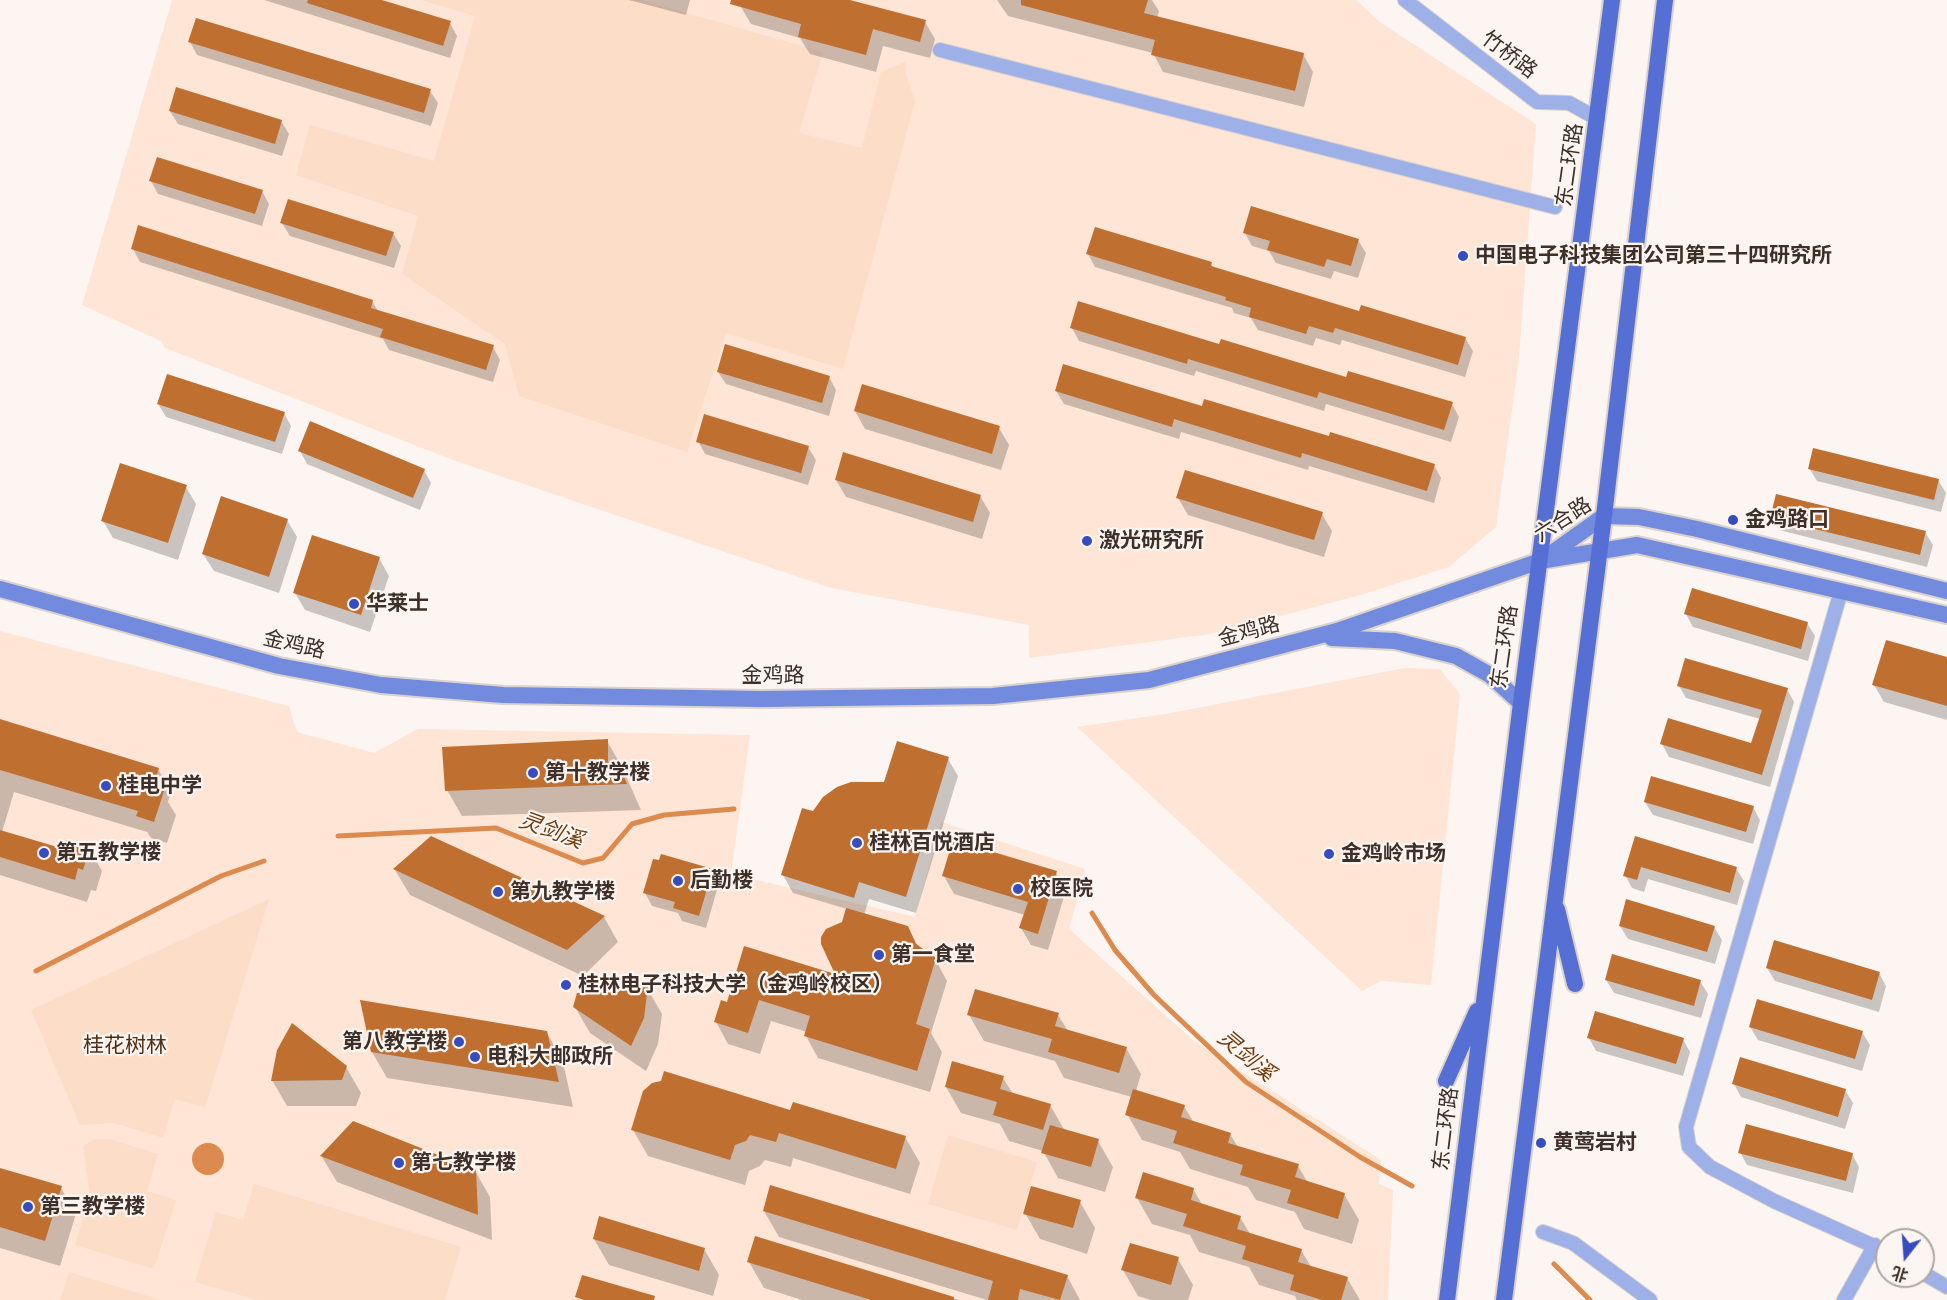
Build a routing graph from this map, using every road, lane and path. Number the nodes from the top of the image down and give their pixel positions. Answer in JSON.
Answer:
{"nodes":[{"id":1,"x":1405,"y":0,"type":"edge"},
{"id":2,"x":1612,"y":0,"type":"edge"},
{"id":3,"x":1665,"y":0,"type":"edge"},
{"id":4,"x":940,"y":50,"type":"dead end"},
{"id":5,"x":1598,"y":119,"type":"junction"},
{"id":6,"x":1555,"y":207,"type":"dead end"},
{"id":7,"x":1604,"y":516,"type":"junction"},
{"id":8,"x":1599,"y":550,"type":"junction"},
{"id":9,"x":1540,"y":561,"type":"junction"},
{"id":10,"x":0,"y":589,"type":"edge"},
{"id":11,"x":1841,"y":591,"type":"junction"},
{"id":12,"x":1947,"y":591,"type":"edge"},
{"id":13,"x":1947,"y":615,"type":"edge"},
{"id":14,"x":1307,"y":639,"type":"junction"},
{"id":15,"x":1521,"y":703,"type":"junction"},
{"id":16,"x":1554,"y":897,"type":"junction"},
{"id":17,"x":1575,"y":984,"type":"dead end"},
{"id":18,"x":1485,"y":994,"type":"junction"},
{"id":19,"x":1446,"y":1081,"type":"dead end"},
{"id":20,"x":1543,"y":1232,"type":"dead end"},
{"id":21,"x":1875,"y":1246,"type":"edge"},
{"id":22,"x":1875,"y":1257,"type":"edge"},
{"id":23,"x":1448,"y":1300,"type":"edge"},
{"id":24,"x":1504,"y":1300,"type":"edge"},
{"id":25,"x":1650,"y":1300,"type":"edge"},
{"id":26,"x":1844,"y":1300,"type":"edge"}],
"edges":[{"from":1,"to":5,"type":"street","name":"竹桥路"},
{"from":2,"to":5,"type":"main road","name":"东二环路"},
{"from":3,"to":7,"type":"main road"},
{"from":4,"to":6,"type":"street"},
{"from":5,"to":9,"type":"main road","name":"东二环路"},
{"from":7,"to":8,"type":"main road"},
{"from":7,"to":9,"type":"main road","name":"六合路"},
{"from":7,"to":12,"type":"main road","name":"六合路"},
{"from":8,"to":9,"type":"main road","name":"六合路"},
{"from":8,"to":11,"type":"main road","name":"六合路"},
{"from":8,"to":16,"type":"main road"},
{"from":9,"to":14,"type":"main road","name":"金鸡路"},
{"from":9,"to":15,"type":"main road","name":"东二环路"},
{"from":10,"to":14,"type":"main road","name":"金鸡路"},
{"from":11,"to":13,"type":"main road","name":"六合路"},
{"from":11,"to":21,"type":"street"},
{"from":14,"to":15,"type":"main road"},
{"from":15,"to":18,"type":"main road","name":"东二环路"},
{"from":16,"to":17,"type":"main road"},
{"from":16,"to":24,"type":"main road"},
{"from":18,"to":19,"type":"main road"},
{"from":18,"to":23,"type":"main road","name":"东二环路"},
{"from":20,"to":25,"type":"street"},
{"from":22,"to":26,"type":"street"}]}
